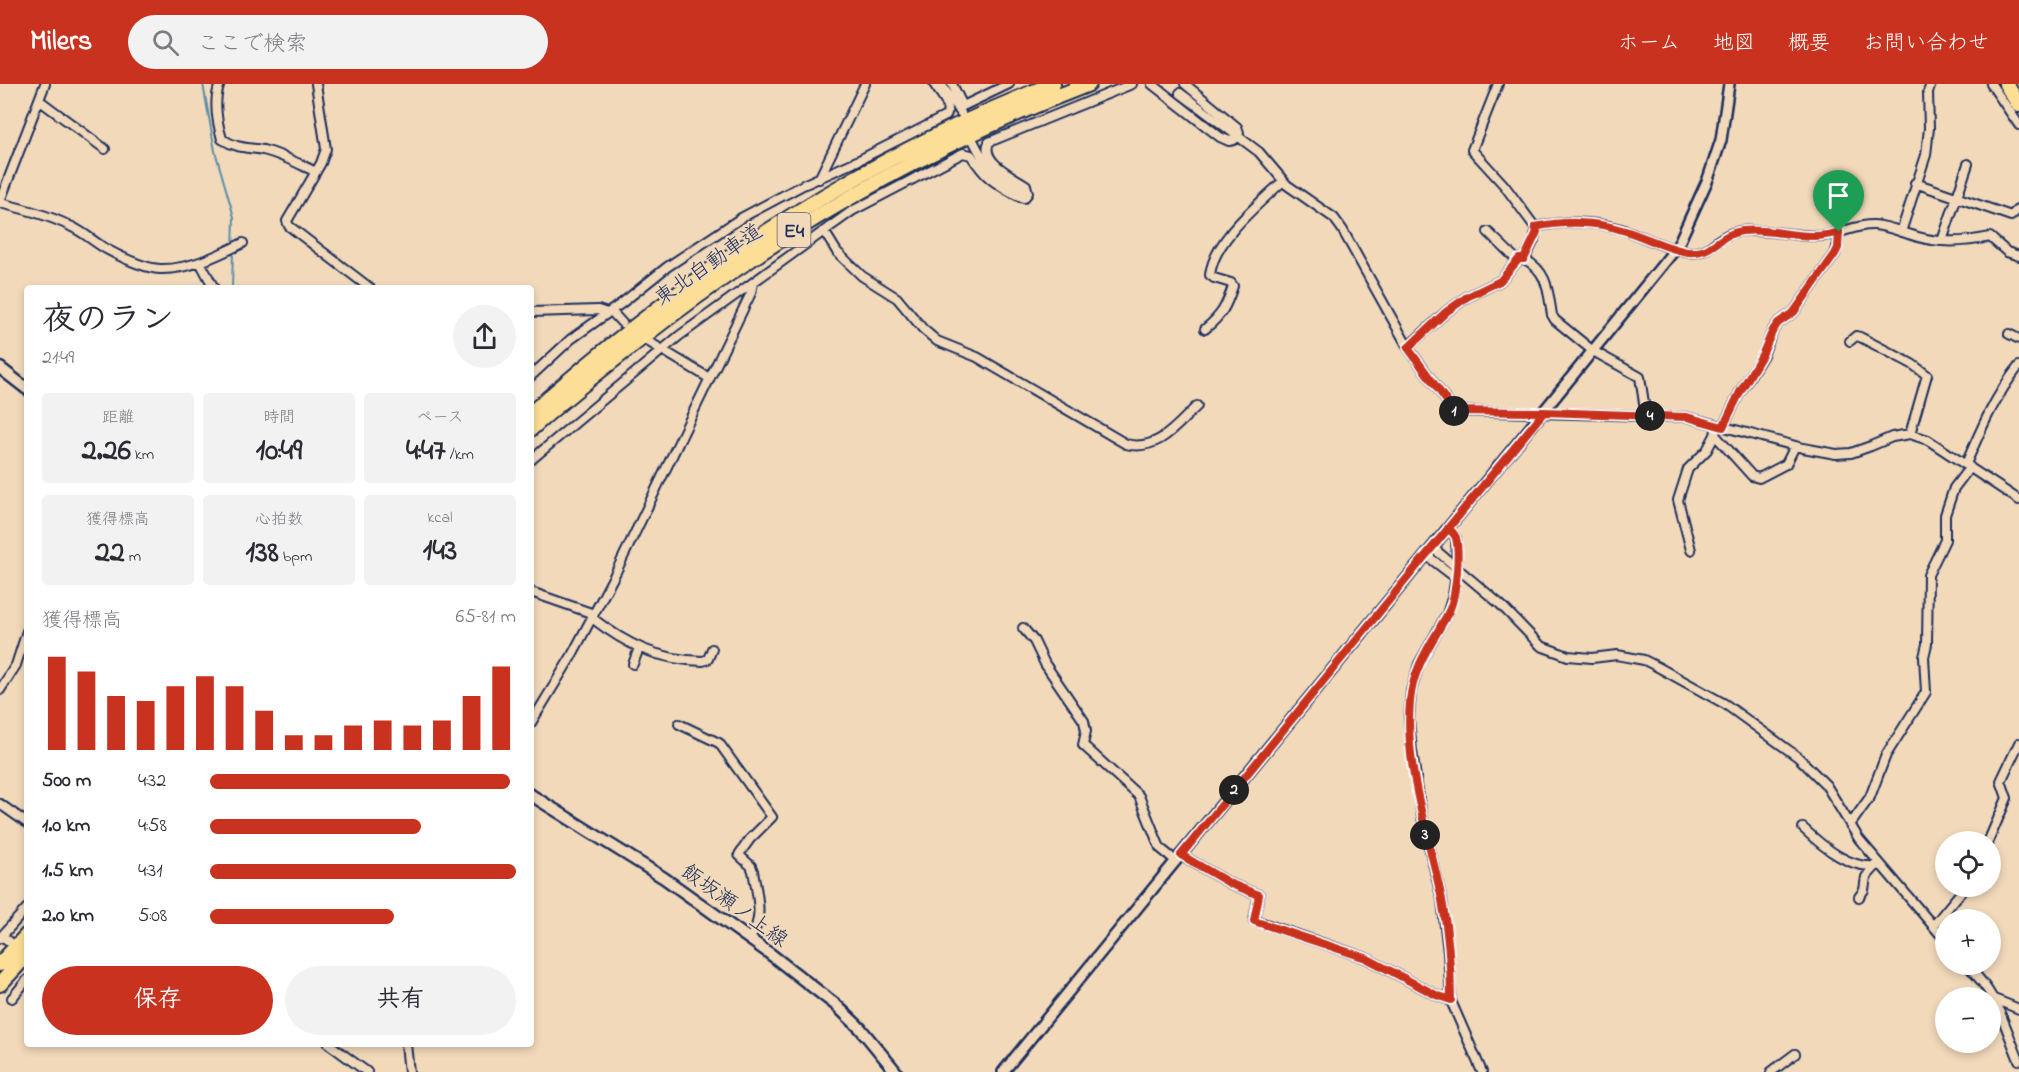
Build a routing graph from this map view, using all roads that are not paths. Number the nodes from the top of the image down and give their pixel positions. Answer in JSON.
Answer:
{"nodes":[{"id":1,"x":45,"y":84,"type":"edge"},
{"id":2,"x":220,"y":84,"type":"edge"},
{"id":3,"x":316,"y":84,"type":"edge"},
{"id":4,"x":865,"y":84,"type":"edge"},
{"id":5,"x":934,"y":84,"type":"edge"},
{"id":6,"x":941,"y":84,"type":"edge"},
{"id":7,"x":951,"y":84,"type":"edge"},
{"id":8,"x":1009,"y":84,"type":"edge"},
{"id":9,"x":1053,"y":84,"type":"edge"},
{"id":10,"x":1089,"y":84,"type":"edge"},
{"id":11,"x":1132,"y":84,"type":"edge"},
{"id":12,"x":1152,"y":84,"type":"edge"},
{"id":13,"x":1185,"y":84,"type":"edge"},
{"id":14,"x":1498,"y":84,"type":"edge"},
{"id":15,"x":1730,"y":84,"type":"edge"},
{"id":16,"x":1930,"y":84,"type":"edge"},
{"id":17,"x":1991,"y":84,"type":"edge"},
{"id":18,"x":2006,"y":84,"type":"edge"},
{"id":19,"x":1180,"y":93,"type":"dead end"},
{"id":20,"x":39,"y":100,"type":"junction"},
{"id":21,"x":2019,"y":105,"type":"edge"},
{"id":22,"x":961,"y":113,"type":"dead end"},
{"id":23,"x":2019,"y":125,"type":"edge"},
{"id":24,"x":1237,"y":137,"type":"junction"},
{"id":25,"x":974,"y":142,"type":"dead end"},
{"id":26,"x":105,"y":149,"type":"dead end"},
{"id":27,"x":1968,"y":164,"type":"dead end"},
{"id":28,"x":316,"y":172,"type":"junction"},
{"id":29,"x":819,"y":179,"type":"junction"},
{"id":30,"x":1283,"y":181,"type":"junction"},
{"id":31,"x":1915,"y":183,"type":"junction"},
{"id":32,"x":3,"y":187,"type":"edge"},
{"id":33,"x":1028,"y":194,"type":"junction"},
{"id":34,"x":1956,"y":197,"type":"junction"},
{"id":35,"x":0,"y":202,"type":"edge"},
{"id":36,"x":2019,"y":208,"type":"edge"},
{"id":37,"x":1535,"y":227,"type":"junction"},
{"id":38,"x":824,"y":231,"type":"junction"},
{"id":39,"x":1488,"y":232,"type":"dead end"},
{"id":40,"x":1839,"y":232,"type":"junction"},
{"id":41,"x":1901,"y":232,"type":"junction"},
{"id":42,"x":1942,"y":241,"type":"junction"},
{"id":43,"x":243,"y":243,"type":"dead end"},
{"id":44,"x":1675,"y":249,"type":"junction"},
{"id":45,"x":2019,"y":256,"type":"edge"},
{"id":46,"x":1521,"y":260,"type":"junction"},
{"id":47,"x":200,"y":262,"type":"junction"},
{"id":48,"x":753,"y":283,"type":"junction"},
{"id":49,"x":212,"y":285,"type":"edge"},
{"id":50,"x":366,"y":285,"type":"edge"},
{"id":51,"x":534,"y":312,"type":"edge"},
{"id":52,"x":609,"y":312,"type":"junction"},
{"id":53,"x":621,"y":323,"type":"dead end"},
{"id":54,"x":1204,"y":329,"type":"dead end"},
{"id":55,"x":2009,"y":334,"type":"dead end"},
{"id":56,"x":2019,"y":339,"type":"edge"},
{"id":57,"x":1850,"y":341,"type":"dead end"},
{"id":58,"x":649,"y":342,"type":"dead end"},
{"id":59,"x":1408,"y":348,"type":"junction"},
{"id":60,"x":661,"y":350,"type":"junction"},
{"id":61,"x":1593,"y":351,"type":"junction"},
{"id":62,"x":2019,"y":366,"type":"edge"},
{"id":63,"x":0,"y":368,"type":"edge"},
{"id":64,"x":534,"y":373,"type":"edge"},
{"id":65,"x":710,"y":378,"type":"junction"},
{"id":66,"x":24,"y":387,"type":"edge"},
{"id":67,"x":1197,"y":406,"type":"dead end"},
{"id":68,"x":534,"y":410,"type":"edge"},
{"id":69,"x":1544,"y":412,"type":"junction"},
{"id":70,"x":1647,"y":416,"type":"junction"},
{"id":71,"x":534,"y":426,"type":"edge"},
{"id":72,"x":1720,"y":426,"type":"junction"},
{"id":73,"x":1910,"y":434,"type":"junction"},
{"id":74,"x":1715,"y":435,"type":"junction"},
{"id":75,"x":1795,"y":446,"type":"junction"},
{"id":76,"x":534,"y":457,"type":"edge"},
{"id":77,"x":1968,"y":465,"type":"junction"},
{"id":78,"x":2019,"y":500,"type":"edge"},
{"id":79,"x":1448,"y":528,"type":"junction"},
{"id":80,"x":1691,"y":550,"type":"dead end"},
{"id":81,"x":1429,"y":551,"type":"junction"},
{"id":82,"x":1457,"y":568,"type":"junction"},
{"id":83,"x":1456,"y":578,"type":"junction"},
{"id":84,"x":534,"y":593,"type":"edge"},
{"id":85,"x":593,"y":616,"type":"junction"},
{"id":86,"x":1023,"y":628,"type":"dead end"},
{"id":87,"x":24,"y":640,"type":"edge"},
{"id":88,"x":639,"y":648,"type":"junction"},
{"id":89,"x":711,"y":649,"type":"dead end"},
{"id":90,"x":633,"y":664,"type":"dead end"},
{"id":91,"x":0,"y":690,"type":"edge"},
{"id":92,"x":534,"y":718,"type":"edge"},
{"id":93,"x":679,"y":724,"type":"dead end"},
{"id":94,"x":2019,"y":743,"type":"edge"},
{"id":95,"x":534,"y":797,"type":"edge"},
{"id":96,"x":0,"y":804,"type":"edge"},
{"id":97,"x":24,"y":821,"type":"edge"},
{"id":98,"x":1850,"y":825,"type":"junction"},
{"id":99,"x":1803,"y":828,"type":"dead end"},
{"id":100,"x":1993,"y":831,"type":"edge"},
{"id":101,"x":1178,"y":858,"type":"junction"},
{"id":102,"x":1878,"y":866,"type":"junction"},
{"id":103,"x":1859,"y":897,"type":"dead end"},
{"id":104,"x":1957,"y":897,"type":"edge"},
{"id":105,"x":24,"y":911,"type":"edge"},
{"id":106,"x":1933,"y":926,"type":"junction"},
{"id":107,"x":1935,"y":928,"type":"edge"},
{"id":108,"x":1,"y":937,"type":"edge"},
{"id":109,"x":24,"y":938,"type":"edge"},
{"id":110,"x":749,"y":939,"type":"junction"},
{"id":111,"x":10,"y":942,"type":"dead end"},
{"id":112,"x":24,"y":958,"type":"edge"},
{"id":113,"x":0,"y":964,"type":"edge"},
{"id":114,"x":1976,"y":975,"type":"edge"},
{"id":115,"x":0,"y":984,"type":"edge"},
{"id":116,"x":24,"y":984,"type":"edge"},
{"id":117,"x":1987,"y":987,"type":"edge"},
{"id":118,"x":12,"y":998,"type":"dead end"},
{"id":119,"x":1451,"y":1000,"type":"junction"},
{"id":120,"x":2001,"y":1002,"type":"edge"},
{"id":121,"x":2019,"y":1009,"type":"edge"},
{"id":122,"x":2001,"y":1014,"type":"edge"},
{"id":123,"x":333,"y":1047,"type":"edge"},
{"id":124,"x":406,"y":1047,"type":"edge"},
{"id":125,"x":1795,"y":1054,"type":"dead end"},
{"id":126,"x":2019,"y":1060,"type":"edge"},
{"id":127,"x":367,"y":1072,"type":"edge"},
{"id":128,"x":409,"y":1072,"type":"edge"},
{"id":129,"x":896,"y":1072,"type":"edge"},
{"id":130,"x":1002,"y":1072,"type":"edge"},
{"id":131,"x":1482,"y":1072,"type":"edge"},
{"id":132,"x":1771,"y":1072,"type":"edge"}],
"edges":[{"from":1,"to":20,"type":"street"},
{"from":2,"to":28,"type":"street"},
{"from":3,"to":28,"type":"street"},
{"from":4,"to":29,"type":"street"},
{"from":5,"to":29,"type":"street"},
{"from":6,"to":22,"type":"street"},
{"from":7,"to":8,"type":"street"},
{"from":9,"to":68,"type":"highway","name":"東北自動車道","number":"E4"},
{"from":10,"to":71,"type":"highway","name":"東北自動車道","number":"E4"},
{"from":11,"to":33,"type":"street"},
{"from":12,"to":24,"type":"street"},
{"from":13,"to":24,"type":"street"},
{"from":14,"to":37,"type":"street"},
{"from":15,"to":44,"type":"street"},
{"from":16,"to":31,"type":"street"},
{"from":17,"to":23,"type":"street"},
{"from":18,"to":21,"type":"highway"},
{"from":19,"to":24,"type":"street"},
{"from":20,"to":26,"type":"street"},
{"from":20,"to":32,"type":"street"},
{"from":24,"to":30,"type":"street"},
{"from":25,"to":33,"type":"street"},
{"from":27,"to":34,"type":"street"},
{"from":28,"to":50,"type":"street"},
{"from":29,"to":52,"type":"street"},
{"from":30,"to":54,"type":"street"},
{"from":30,"to":59,"type":"street"},
{"from":31,"to":34,"type":"street"},
{"from":31,"to":41,"type":"street"},
{"from":32,"to":35,"type":"street"},
{"from":33,"to":38,"type":"street"},
{"from":34,"to":36,"type":"street"},
{"from":34,"to":42,"type":"street"},
{"from":35,"to":47,"type":"street"},
{"from":37,"to":44,"type":"street"},
{"from":37,"to":46,"type":"street"},
{"from":38,"to":48,"type":"street"},
{"from":38,"to":67,"type":"street"},
{"from":39,"to":46,"type":"street"},
{"from":40,"to":41,"type":"street"},
{"from":40,"to":44,"type":"street"},
{"from":40,"to":72,"type":"street"},
{"from":41,"to":42,"type":"street"},
{"from":42,"to":45,"type":"street"},
{"from":43,"to":47,"type":"street"},
{"from":44,"to":61,"type":"street"},
{"from":46,"to":59,"type":"street"},
{"from":46,"to":61,"type":"street"},
{"from":47,"to":49,"type":"street"},
{"from":48,"to":60,"type":"street"},
{"from":48,"to":65,"type":"street"},
{"from":51,"to":52,"type":"street"},
{"from":52,"to":53,"type":"street"},
{"from":52,"to":64,"type":"street"},
{"from":55,"to":56,"type":"street"},
{"from":57,"to":73,"type":"street"},
{"from":58,"to":60,"type":"street"},
{"from":59,"to":69,"type":"street"},
{"from":60,"to":65,"type":"street"},
{"from":60,"to":76,"type":"street"},
{"from":61,"to":69,"type":"street"},
{"from":61,"to":70,"type":"street"},
{"from":62,"to":77,"type":"street"},
{"from":63,"to":66,"type":"main road"},
{"from":65,"to":85,"type":"street"},
{"from":69,"to":70,"type":"street"},
{"from":69,"to":79,"type":"street"},
{"from":70,"to":72,"type":"street"},
{"from":72,"to":74,"type":"street"},
{"from":72,"to":75,"type":"street"},
{"from":73,"to":75,"type":"street"},
{"from":73,"to":77,"type":"street"},
{"from":74,"to":75,"type":"street"},
{"from":74,"to":80,"type":"street"},
{"from":77,"to":78,"type":"street"},
{"from":77,"to":98,"type":"street"},
{"from":79,"to":81,"type":"street"},
{"from":79,"to":82,"type":"street"},
{"from":81,"to":82,"type":"street"},
{"from":81,"to":83,"type":"street"},
{"from":81,"to":101,"type":"street"},
{"from":82,"to":83,"type":"street"},
{"from":82,"to":98,"type":"street"},
{"from":83,"to":119,"type":"street"},
{"from":84,"to":85,"type":"street"},
{"from":85,"to":88,"type":"street"},
{"from":85,"to":92,"type":"street"},
{"from":86,"to":101,"type":"street"},
{"from":87,"to":91,"type":"street"},
{"from":88,"to":89,"type":"street"},
{"from":88,"to":90,"type":"street"},
{"from":93,"to":110,"type":"street"},
{"from":94,"to":100,"type":"street"},
{"from":95,"to":110,"type":"main road","name":"飯坂瀬ノ上線"},
{"from":96,"to":97,"type":"street"},
{"from":98,"to":102,"type":"street"},
{"from":99,"to":102,"type":"street"},
{"from":101,"to":119,"type":"street"},
{"from":101,"to":130,"type":"street"},
{"from":102,"to":103,"type":"street"},
{"from":102,"to":106,"type":"street"},
{"from":104,"to":106,"type":"street"},
{"from":105,"to":108,"type":"street"},
{"from":106,"to":107,"type":"street"},
{"from":108,"to":111,"type":"street"},
{"from":109,"to":113,"type":"highway"},
{"from":110,"to":129,"type":"main road","name":"飯坂瀬ノ上線"},
{"from":112,"to":115,"type":"highway"},
{"from":114,"to":117,"type":"street"},
{"from":116,"to":118,"type":"street"},
{"from":119,"to":131,"type":"street"},
{"from":120,"to":121,"type":"street"},
{"from":122,"to":126,"type":"street"},
{"from":123,"to":127,"type":"street"},
{"from":124,"to":128,"type":"street"},
{"from":125,"to":132,"type":"street"}]}
